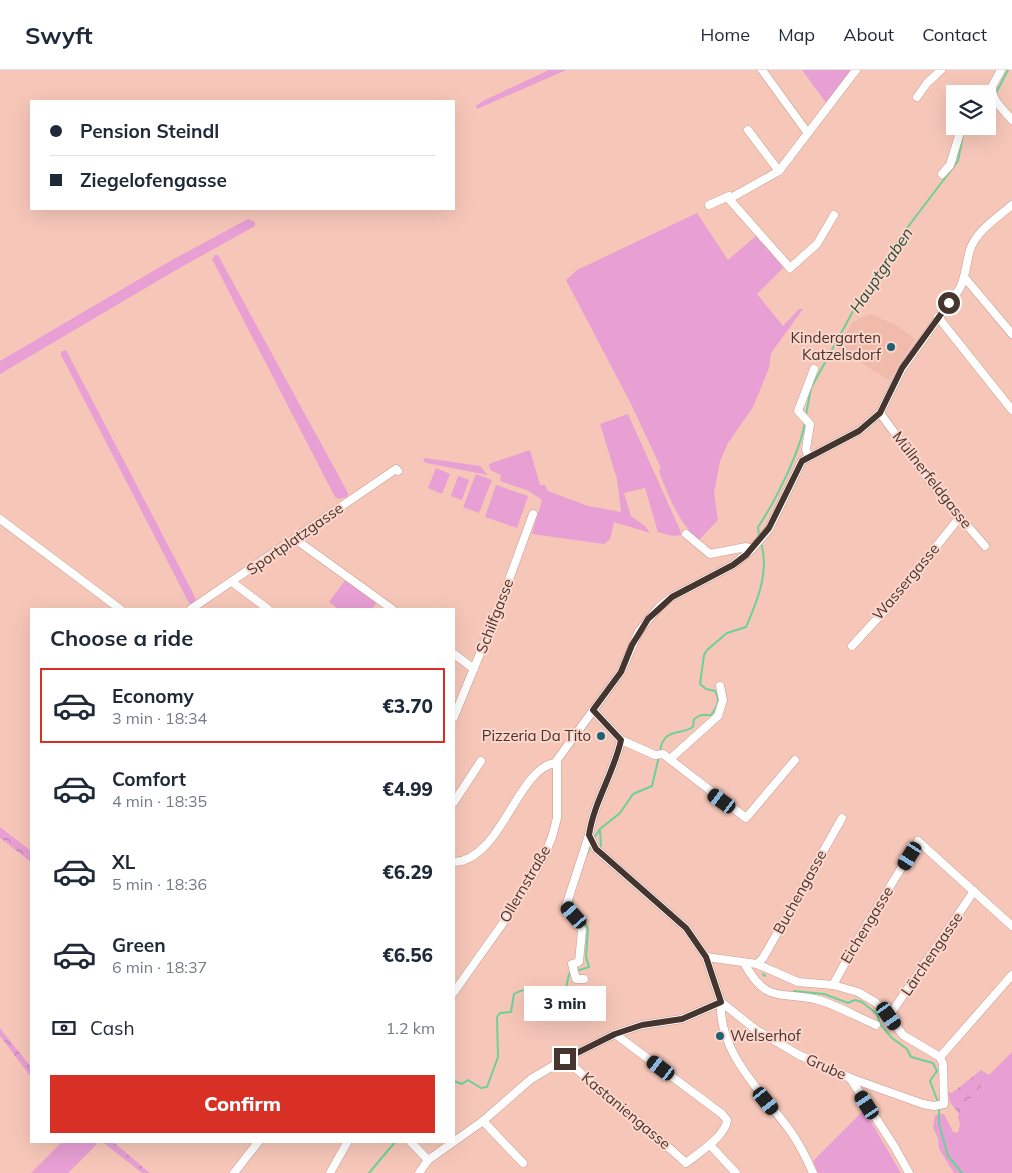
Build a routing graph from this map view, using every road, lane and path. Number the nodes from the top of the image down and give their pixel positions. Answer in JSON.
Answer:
{"nodes":[{"id":1,"x":762,"y":70,"type":"edge"},
{"id":2,"x":856,"y":70,"type":"edge"},
{"id":3,"x":941,"y":70,"type":"edge"},
{"id":4,"x":1001,"y":70,"type":"edge"},
{"id":5,"x":995,"y":85,"type":"edge"},
{"id":6,"x":917,"y":97,"type":"dead end"},
{"id":7,"x":996,"y":100,"type":"edge"},
{"id":8,"x":1012,"y":120,"type":"edge"},
{"id":9,"x":748,"y":130,"type":"dead end"},
{"id":10,"x":807,"y":132,"type":"junction"},
{"id":11,"x":959,"y":135,"type":"edge"},
{"id":12,"x":779,"y":171,"type":"junction"},
{"id":13,"x":942,"y":174,"type":"dead end"},
{"id":14,"x":729,"y":198,"type":"junction"},
{"id":15,"x":709,"y":205,"type":"dead end"},
{"id":16,"x":1012,"y":205,"type":"edge"},
{"id":17,"x":834,"y":215,"type":"dead end"},
{"id":18,"x":965,"y":278,"type":"junction"},
{"id":19,"x":938,"y":317,"type":"junction"},
{"id":20,"x":1012,"y":334,"type":"edge"},
{"id":21,"x":814,"y":369,"type":"dead end"},
{"id":22,"x":1012,"y":410,"type":"edge"},
{"id":23,"x":880,"y":413,"type":"junction"},
{"id":24,"x":808,"y":456,"type":"junction"},
{"id":25,"x":398,"y":471,"type":"dead end"},
{"id":26,"x":533,"y":514,"type":"dead end"},
{"id":27,"x":959,"y":518,"type":"junction"},
{"id":28,"x":0,"y":519,"type":"edge"},
{"id":29,"x":686,"y":534,"type":"dead end"},
{"id":30,"x":295,"y":539,"type":"junction"},
{"id":31,"x":755,"y":546,"type":"junction"},
{"id":32,"x":985,"y":546,"type":"dead end"},
{"id":33,"x":232,"y":582,"type":"junction"},
{"id":34,"x":119,"y":608,"type":"edge"},
{"id":35,"x":193,"y":608,"type":"edge"},
{"id":36,"x":267,"y":608,"type":"edge"},
{"id":37,"x":391,"y":608,"type":"edge"},
{"id":38,"x":852,"y":646,"type":"dead end"},
{"id":39,"x":455,"y":655,"type":"edge"},
{"id":40,"x":474,"y":669,"type":"junction"},
{"id":41,"x":720,"y":686,"type":"dead end"},
{"id":42,"x":593,"y":710,"type":"junction"},
{"id":43,"x":455,"y":714,"type":"edge"},
{"id":44,"x":621,"y":740,"type":"junction"},
{"id":45,"x":663,"y":756,"type":"junction"},
{"id":46,"x":794,"y":760,"type":"dead end"},
{"id":47,"x":481,"y":761,"type":"dead end"},
{"id":48,"x":556,"y":763,"type":"junction"},
{"id":49,"x":455,"y":800,"type":"edge"},
{"id":50,"x":842,"y":818,"type":"dead end"},
{"id":51,"x":590,"y":837,"type":"junction"},
{"id":52,"x":455,"y":863,"type":"edge"},
{"id":53,"x":974,"y":891,"type":"junction"},
{"id":54,"x":1012,"y":926,"type":"edge"},
{"id":55,"x":706,"y":957,"type":"junction"},
{"id":56,"x":744,"y":964,"type":"junction"},
{"id":57,"x":757,"y":964,"type":"junction"},
{"id":58,"x":1012,"y":974,"type":"edge"},
{"id":59,"x":584,"y":979,"type":"dead end"},
{"id":60,"x":833,"y":984,"type":"junction"},
{"id":61,"x":455,"y":991,"type":"edge"},
{"id":62,"x":721,"y":1002,"type":"junction"},
{"id":63,"x":889,"y":1016,"type":"junction"},
{"id":64,"x":876,"y":1025,"type":"dead end"},
{"id":65,"x":615,"y":1034,"type":"junction"},
{"id":66,"x":940,"y":1057,"type":"junction"},
{"id":67,"x":565,"y":1059,"type":"junction"},
{"id":68,"x":850,"y":1078,"type":"junction"},
{"id":69,"x":483,"y":1121,"type":"junction"},
{"id":70,"x":455,"y":1141,"type":"edge"},
{"id":71,"x":257,"y":1143,"type":"edge"},
{"id":72,"x":347,"y":1143,"type":"edge"},
{"id":73,"x":412,"y":1143,"type":"edge"},
{"id":74,"x":452,"y":1143,"type":"edge"},
{"id":75,"x":710,"y":1145,"type":"junction"},
{"id":76,"x":428,"y":1160,"type":"junction"},
{"id":77,"x":523,"y":1162,"type":"dead end"},
{"id":78,"x":234,"y":1173,"type":"edge"},
{"id":79,"x":330,"y":1173,"type":"edge"},
{"id":80,"x":419,"y":1173,"type":"edge"},
{"id":81,"x":736,"y":1173,"type":"edge"},
{"id":82,"x":813,"y":1173,"type":"edge"},
{"id":83,"x":909,"y":1173,"type":"edge"}],
"edges":[{"from":1,"to":10,"type":"street"},
{"from":2,"to":10,"type":"street"},
{"from":3,"to":6,"type":"street"},
{"from":4,"to":5,"type":"street"},
{"from":7,"to":8,"type":"street"},
{"from":9,"to":12,"type":"street"},
{"from":10,"to":12,"type":"street"},
{"from":11,"to":13,"type":"street"},
{"from":12,"to":14,"type":"street"},
{"from":14,"to":15,"type":"street"},
{"from":14,"to":17,"type":"street"},
{"from":16,"to":18,"type":"street"},
{"from":18,"to":19,"type":"street"},
{"from":18,"to":20,"type":"street"},
{"from":19,"to":22,"type":"street"},
{"from":19,"to":23,"type":"street"},
{"from":21,"to":24,"type":"street"},
{"from":23,"to":24,"type":"street"},
{"from":23,"to":27,"type":"street","name":"Müllnerfeldgasse"},
{"from":24,"to":31,"type":"street"},
{"from":25,"to":30,"type":"street","name":"Sportplatzgasse"},
{"from":26,"to":40,"type":"street","name":"Schilfgasse"},
{"from":27,"to":32,"type":"street","name":"Müllnerfeldgasse"},
{"from":27,"to":38,"type":"street","name":"Wassergasse"},
{"from":28,"to":34,"type":"street"},
{"from":29,"to":31,"type":"street"},
{"from":30,"to":33,"type":"street","name":"Sportplatzgasse"},
{"from":30,"to":37,"type":"street"},
{"from":31,"to":42,"type":"street"},
{"from":33,"to":35,"type":"street","name":"Sportplatzgasse"},
{"from":33,"to":36,"type":"street"},
{"from":39,"to":40,"type":"street"},
{"from":40,"to":43,"type":"street","name":"Schilfgasse"},
{"from":41,"to":45,"type":"street"},
{"from":42,"to":44,"type":"street"},
{"from":42,"to":48,"type":"street"},
{"from":44,"to":45,"type":"street"},
{"from":44,"to":51,"type":"street"},
{"from":45,"to":46,"type":"street"},
{"from":47,"to":49,"type":"street"},
{"from":48,"to":52,"type":"street"},
{"from":48,"to":61,"type":"street","name":"Ollernstraße"},
{"from":50,"to":57,"type":"street","name":"Buchengasse"},
{"from":51,"to":55,"type":"street"},
{"from":51,"to":59,"type":"street"},
{"from":53,"to":54,"type":"street"},
{"from":53,"to":60,"type":"street","name":"Eichengasse"},
{"from":53,"to":63,"type":"street","name":"Lärchengasse"},
{"from":55,"to":56,"type":"street"},
{"from":55,"to":62,"type":"street"},
{"from":56,"to":57,"type":"street"},
{"from":56,"to":64,"type":"street"},
{"from":57,"to":60,"type":"street"},
{"from":58,"to":66,"type":"street"},
{"from":60,"to":63,"type":"street"},
{"from":62,"to":65,"type":"street"},
{"from":62,"to":68,"type":"street","name":"Grube"},
{"from":62,"to":82,"type":"street"},
{"from":63,"to":66,"type":"street"},
{"from":65,"to":67,"type":"street"},
{"from":65,"to":75,"type":"street"},
{"from":66,"to":68,"type":"street","name":"Grube"},
{"from":67,"to":69,"type":"street"},
{"from":67,"to":75,"type":"street","name":"Kastaniengasse"},
{"from":68,"to":83,"type":"street"},
{"from":69,"to":70,"type":"street"},
{"from":69,"to":77,"type":"street"},
{"from":71,"to":78,"type":"street"},
{"from":72,"to":79,"type":"street"},
{"from":73,"to":76,"type":"street"},
{"from":74,"to":76,"type":"street"},
{"from":75,"to":81,"type":"street"},
{"from":76,"to":80,"type":"street"}]}
